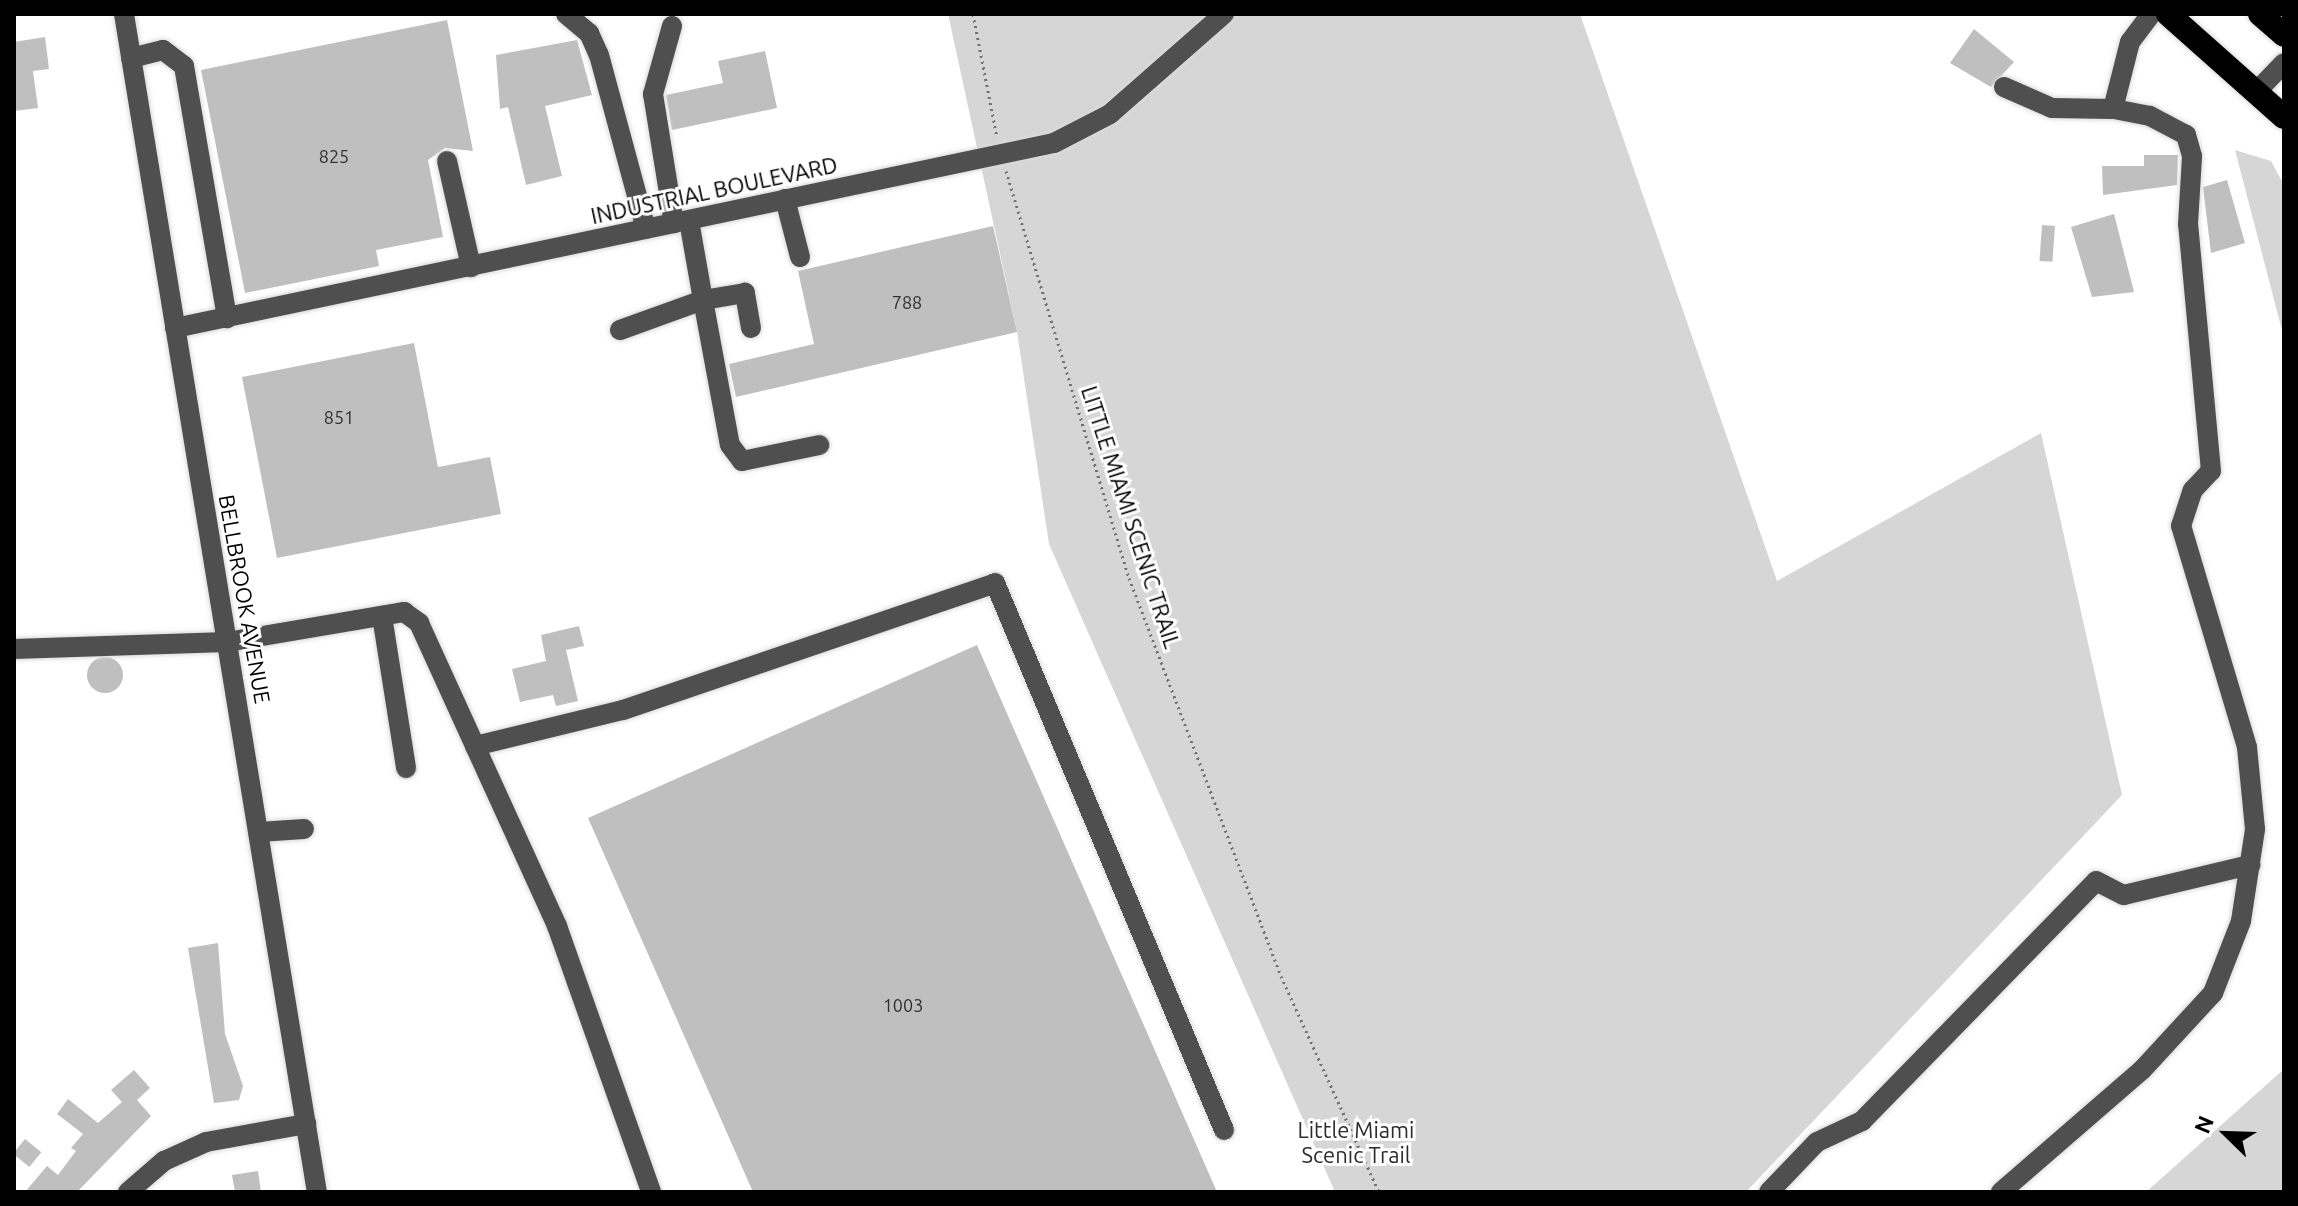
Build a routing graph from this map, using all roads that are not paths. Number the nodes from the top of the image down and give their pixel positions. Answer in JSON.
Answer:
{"nodes":[{"id":1,"x":124,"y":14,"type":"edge"},
{"id":2,"x":566,"y":14,"type":"edge"},
{"id":3,"x":1224,"y":14,"type":"edge"},
{"id":4,"x":2151,"y":14,"type":"edge"},
{"id":5,"x":2168,"y":14,"type":"edge"},
{"id":6,"x":2260,"y":14,"type":"edge"},
{"id":7,"x":672,"y":26,"type":"dead end"},
{"id":8,"x":2284,"y":35,"type":"edge"},
{"id":9,"x":131,"y":58,"type":"junction"},
{"id":10,"x":2284,"y":63,"type":"edge"},
{"id":11,"x":2004,"y":87,"type":"dead end"},
{"id":12,"x":2256,"y":92,"type":"junction"},
{"id":13,"x":2113,"y":109,"type":"junction"},
{"id":14,"x":2284,"y":117,"type":"edge"},
{"id":15,"x":447,"y":161,"type":"dead end"},
{"id":16,"x":785,"y":199,"type":"junction"},
{"id":17,"x":682,"y":222,"type":"junction"},
{"id":18,"x":646,"y":229,"type":"junction"},
{"id":19,"x":800,"y":257,"type":"dead end"},
{"id":20,"x":471,"y":267,"type":"junction"},
{"id":21,"x":703,"y":300,"type":"junction"},
{"id":22,"x":227,"y":318,"type":"junction"},
{"id":23,"x":175,"y":328,"type":"junction"},
{"id":24,"x":751,"y":328,"type":"dead end"},
{"id":25,"x":620,"y":330,"type":"dead end"},
{"id":26,"x":819,"y":445,"type":"dead end"},
{"id":27,"x":382,"y":616,"type":"junction"},
{"id":28,"x":227,"y":642,"type":"junction"},
{"id":29,"x":14,"y":649,"type":"edge"},
{"id":30,"x":475,"y":746,"type":"junction"},
{"id":31,"x":406,"y":768,"type":"dead end"},
{"id":32,"x":304,"y":829,"type":"dead end"},
{"id":33,"x":259,"y":832,"type":"junction"},
{"id":34,"x":2250,"y":865,"type":"junction"},
{"id":35,"x":306,"y":1124,"type":"junction"},
{"id":36,"x":1224,"y":1130,"type":"dead end"},
{"id":37,"x":128,"y":1192,"type":"edge"},
{"id":38,"x":317,"y":1192,"type":"edge"},
{"id":39,"x":651,"y":1192,"type":"edge"},
{"id":40,"x":1769,"y":1192,"type":"edge"},
{"id":41,"x":2001,"y":1192,"type":"edge"}],
"edges":[{"from":1,"to":9,"type":"street","name":"BELLBROOK AVENUE"},
{"from":2,"to":18,"type":"street"},
{"from":3,"to":16,"type":"street","name":"INDUSTRIAL BOULEVARD"},
{"from":4,"to":13,"type":"street"},
{"from":5,"to":12,"type":"highway"},
{"from":6,"to":8,"type":"highway"},
{"from":7,"to":17,"type":"street"},
{"from":9,"to":22,"type":"street"},
{"from":9,"to":23,"type":"street","name":"BELLBROOK AVENUE"},
{"from":10,"to":12,"type":"street"},
{"from":11,"to":13,"type":"street"},
{"from":12,"to":14,"type":"highway"},
{"from":13,"to":34,"type":"street"},
{"from":15,"to":20,"type":"street"},
{"from":16,"to":17,"type":"street","name":"INDUSTRIAL BOULEVARD"},
{"from":16,"to":19,"type":"street"},
{"from":17,"to":18,"type":"street","name":"INDUSTRIAL BOULEVARD"},
{"from":17,"to":21,"type":"street"},
{"from":18,"to":20,"type":"street","name":"INDUSTRIAL BOULEVARD"},
{"from":20,"to":22,"type":"street","name":"INDUSTRIAL BOULEVARD"},
{"from":21,"to":24,"type":"street"},
{"from":21,"to":25,"type":"street"},
{"from":21,"to":26,"type":"street"},
{"from":22,"to":23,"type":"street","name":"INDUSTRIAL BOULEVARD"},
{"from":23,"to":28,"type":"street","name":"BELLBROOK AVENUE"},
{"from":27,"to":28,"type":"street"},
{"from":27,"to":30,"type":"street"},
{"from":27,"to":31,"type":"street"},
{"from":28,"to":29,"type":"street"},
{"from":28,"to":33,"type":"street","name":"BELLBROOK AVENUE"},
{"from":30,"to":36,"type":"street"},
{"from":30,"to":39,"type":"street"},
{"from":32,"to":33,"type":"street"},
{"from":33,"to":35,"type":"street","name":"BELLBROOK AVENUE"},
{"from":34,"to":40,"type":"street"},
{"from":34,"to":41,"type":"street"},
{"from":35,"to":37,"type":"street"},
{"from":35,"to":38,"type":"street","name":"BELLBROOK AVENUE"}]}
